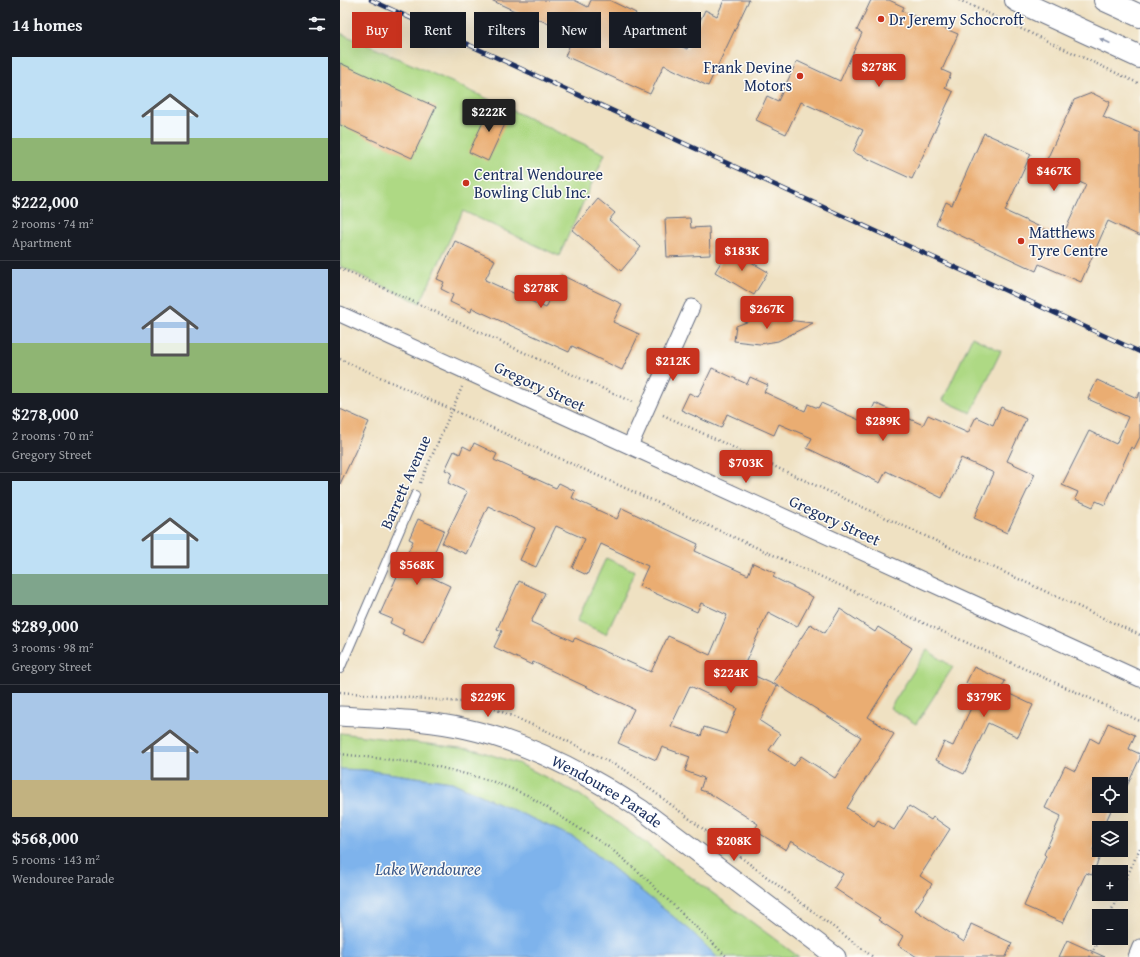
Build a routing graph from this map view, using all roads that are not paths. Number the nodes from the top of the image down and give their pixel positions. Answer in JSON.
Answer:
{"nodes":[{"id":1,"x":1016,"y":0,"type":"edge"},
{"id":2,"x":1105,"y":0,"type":"edge"},
{"id":3,"x":1140,"y":16,"type":"edge"},
{"id":4,"x":1140,"y":57,"type":"edge"},
{"id":5,"x":692,"y":307,"type":"dead end"},
{"id":6,"x":340,"y":314,"type":"edge"},
{"id":7,"x":630,"y":446,"type":"junction"},
{"id":8,"x":415,"y":495,"type":"road end"},
{"id":9,"x":340,"y":669,"type":"edge"},
{"id":10,"x":1140,"y":679,"type":"edge"},
{"id":11,"x":340,"y":716,"type":"edge"},
{"id":12,"x":1140,"y":947,"type":"edge"},
{"id":13,"x":836,"y":957,"type":"edge"},
{"id":14,"x":1136,"y":957,"type":"edge"}],
"edges":[{"from":4,"to":1,"type":"main road","one_way":true},
{"from":2,"to":3,"type":"main road"},
{"from":5,"to":7,"type":"street"},
{"from":6,"to":7,"type":"street","name":"Gregory Street"},
{"from":7,"to":10,"type":"street","name":"Gregory Street"},
{"from":8,"to":9,"type":"lane","name":"Barrett Avenue"},
{"from":11,"to":13,"type":"street","name":"Wendouree Parade"},
{"from":12,"to":14,"type":"street"}]}
